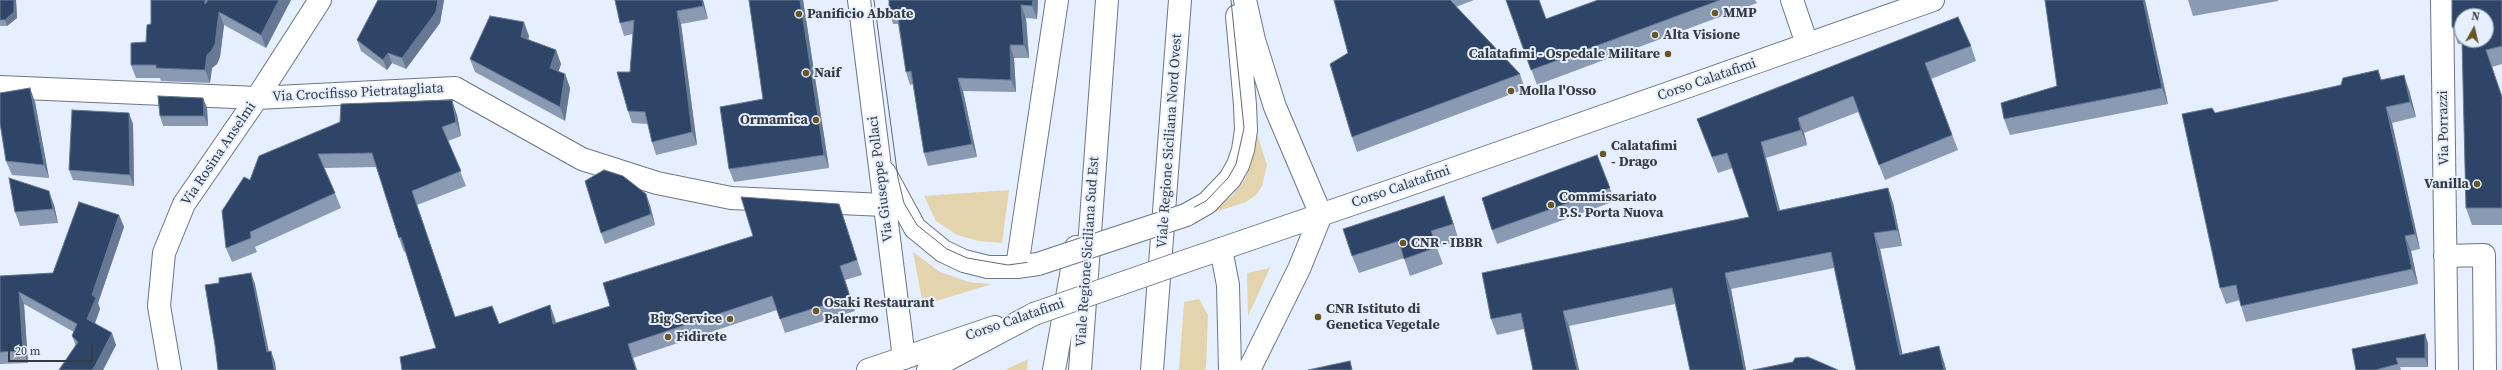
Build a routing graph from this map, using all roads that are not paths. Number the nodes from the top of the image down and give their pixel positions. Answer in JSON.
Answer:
{"nodes":[{"id":1,"x":320,"y":0,"type":"edge"},
{"id":2,"x":859,"y":0,"type":"edge"},
{"id":3,"x":1057,"y":0,"type":"edge"},
{"id":4,"x":1107,"y":0,"type":"edge"},
{"id":5,"x":1180,"y":0,"type":"edge"},
{"id":6,"x":1236,"y":0,"type":"edge"},
{"id":7,"x":1245,"y":0,"type":"edge"},
{"id":8,"x":1792,"y":0,"type":"edge"},
{"id":9,"x":1933,"y":0,"type":"edge"},
{"id":10,"x":2442,"y":0,"type":"edge"},
{"id":11,"x":1807,"y":44,"type":"junction"},
{"id":12,"x":0,"y":87,"type":"edge"},
{"id":13,"x":257,"y":98,"type":"junction"},
{"id":14,"x":1096,"y":134,"type":"junction"},
{"id":15,"x":880,"y":164,"type":"junction"},
{"id":16,"x":884,"y":205,"type":"junction"},
{"id":17,"x":1321,"y":216,"type":"junction"},
{"id":18,"x":1221,"y":249,"type":"junction"},
{"id":19,"x":2445,"y":256,"type":"junction"},
{"id":20,"x":1028,"y":265,"type":"junction"},
{"id":21,"x":1034,"y":314,"type":"junction"},
{"id":22,"x":904,"y":358,"type":"junction"},
{"id":23,"x":170,"y":370,"type":"edge"},
{"id":24,"x":868,"y":370,"type":"edge"},
{"id":25,"x":928,"y":370,"type":"edge"},
{"id":26,"x":1054,"y":370,"type":"edge"},
{"id":27,"x":1080,"y":370,"type":"edge"},
{"id":28,"x":1152,"y":370,"type":"edge"},
{"id":29,"x":1230,"y":370,"type":"edge"},
{"id":30,"x":1249,"y":370,"type":"edge"},
{"id":31,"x":2447,"y":370,"type":"edge"},
{"id":32,"x":2485,"y":370,"type":"edge"}],
"edges":[{"from":1,"to":13,"type":"street","name":"Via Rosina Anselmi"},
{"from":2,"to":15,"type":"street","name":"Via Giuseppe Pollaci"},
{"from":3,"to":20,"type":"street"},
{"from":4,"to":14,"type":"street"},
{"from":5,"to":28,"type":"street","name":"Viale Regione Siciliana Nord Ovest"},
{"from":6,"to":20,"type":"street","bridge":true},
{"from":7,"to":17,"type":"street"},
{"from":8,"to":11,"type":"street"},
{"from":9,"to":11,"type":"street","name":"Corso Calatafimi"},
{"from":10,"to":19,"type":"street","name":"Via Porrazzi"},
{"from":11,"to":17,"type":"street","name":"Corso Calatafimi"},
{"from":12,"to":13,"type":"street","name":"Via Crocifisso Pietratagliata"},
{"from":13,"to":16,"type":"street","name":"Via Crocifisso Pietratagliata"},
{"from":13,"to":23,"type":"street","name":"Via Rosina Anselmi"},
{"from":14,"to":26,"type":"street"},
{"from":14,"to":27,"type":"street","name":"Viale Regione Siciliana Sud Est"},
{"from":15,"to":16,"type":"street","name":"Via Giuseppe Pollaci"},
{"from":15,"to":20,"type":"street"},
{"from":16,"to":22,"type":"street","name":"Via Giuseppe Pollaci"},
{"from":17,"to":18,"type":"street","name":"Corso Calatafimi"},
{"from":17,"to":30,"type":"street"},
{"from":18,"to":21,"type":"street","name":"Corso Calatafimi","bridge":true},
{"from":18,"to":29,"type":"street"},
{"from":19,"to":31,"type":"street","name":"Via Porrazzi"},
{"from":19,"to":32,"type":"street"},
{"from":21,"to":22,"type":"street","name":"Corso Calatafimi"},
{"from":21,"to":25,"type":"street"},
{"from":22,"to":24,"type":"street","name":"Corso Calatafimi"}]}
